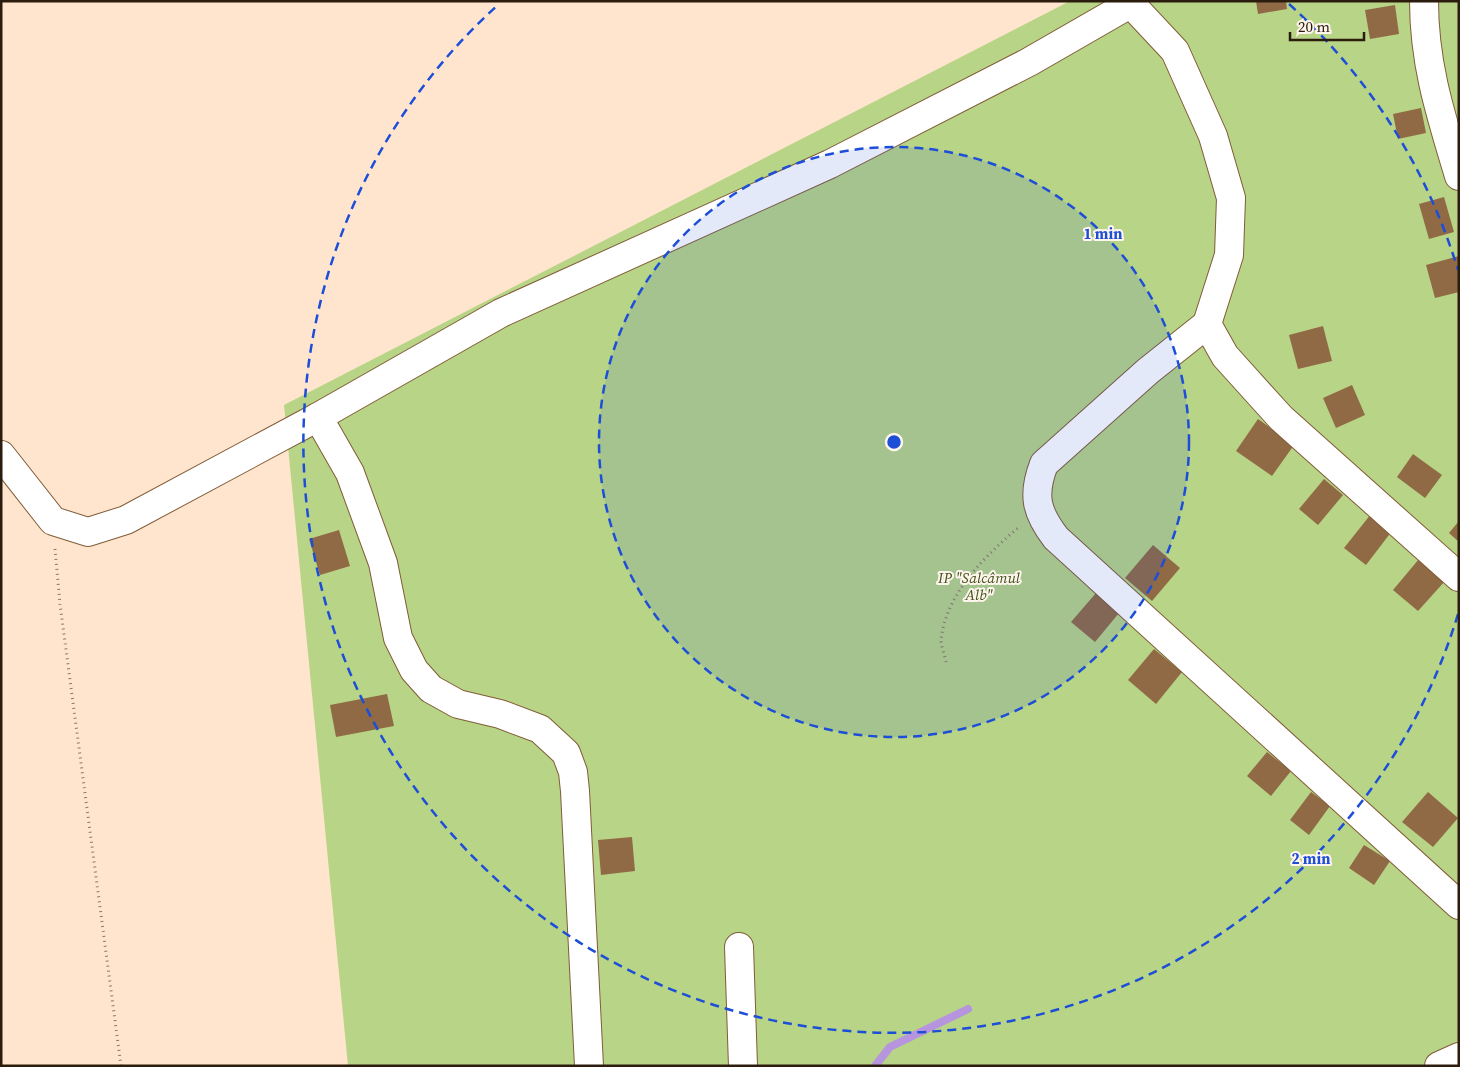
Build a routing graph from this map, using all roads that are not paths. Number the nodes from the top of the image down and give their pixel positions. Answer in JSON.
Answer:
{"nodes":[{"id":1,"x":1424,"y":1,"type":"edge"},
{"id":2,"x":1133,"y":3,"type":"edge"},
{"id":3,"x":1459,"y":176,"type":"edge"},
{"id":4,"x":1207,"y":324,"type":"junction"},
{"id":5,"x":318,"y":417,"type":"junction"},
{"id":6,"x":1,"y":455,"type":"edge"},
{"id":7,"x":1459,"y":576,"type":"edge"},
{"id":8,"x":1459,"y":906,"type":"edge"},
{"id":9,"x":739,"y":947,"type":"dead end"},
{"id":10,"x":1459,"y":1057,"type":"edge"},
{"id":11,"x":588,"y":1066,"type":"edge"},
{"id":12,"x":742,"y":1066,"type":"edge"},
{"id":13,"x":1439,"y":1066,"type":"edge"}],
"edges":[{"from":1,"to":3,"type":"street"},
{"from":2,"to":4,"type":"street"},
{"from":2,"to":5,"type":"street"},
{"from":4,"to":7,"type":"street"},
{"from":4,"to":8,"type":"street"},
{"from":5,"to":6,"type":"street"},
{"from":5,"to":11,"type":"street"},
{"from":9,"to":12,"type":"street"},
{"from":10,"to":13,"type":"street"}]}
